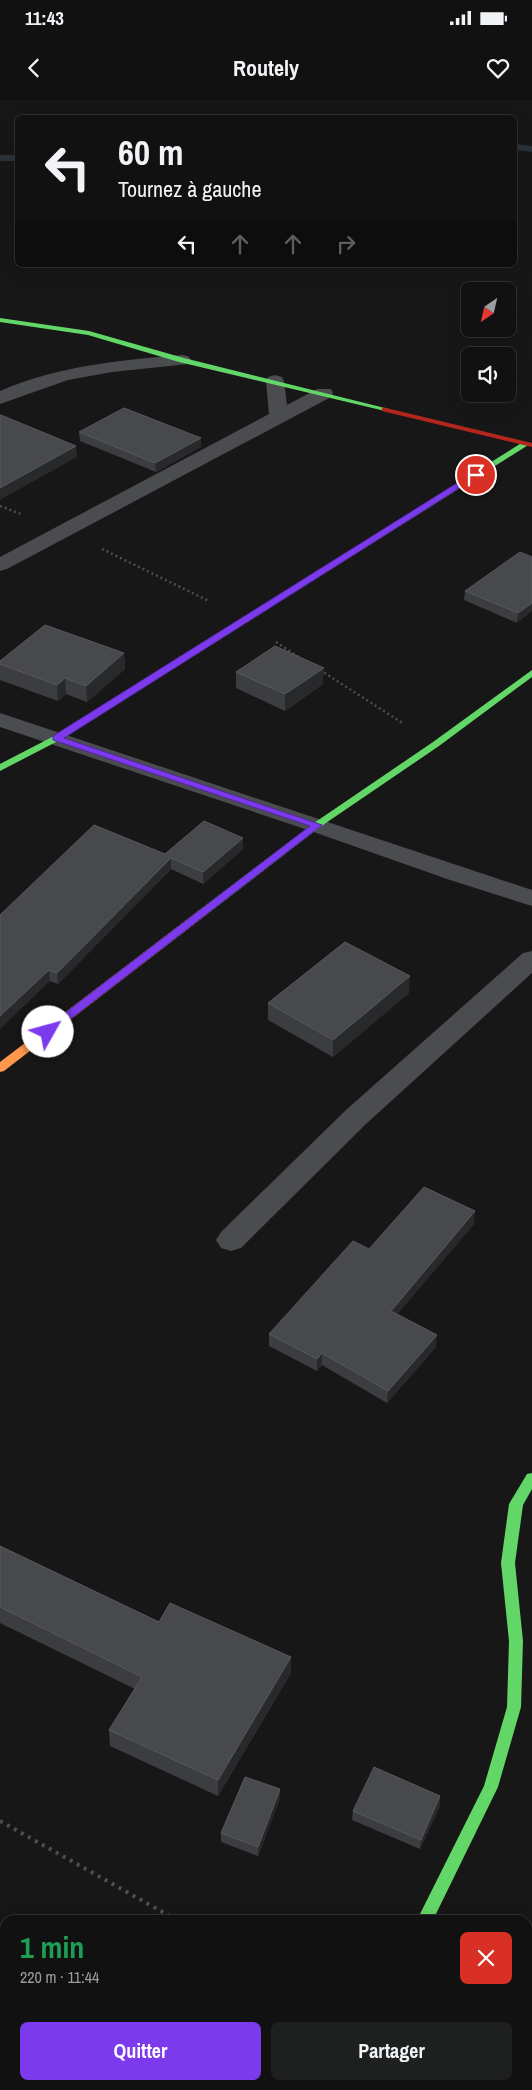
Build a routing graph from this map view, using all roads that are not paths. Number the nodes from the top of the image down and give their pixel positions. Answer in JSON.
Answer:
{"nodes":[{"id":1,"x":0,"y":320,"type":"edge"},
{"id":2,"x":182,"y":360,"type":"junction"},
{"id":3,"x":275,"y":381,"type":"junction"},
{"id":4,"x":324,"y":393,"type":"junction"},
{"id":5,"x":0,"y":398,"type":"edge"},
{"id":6,"x":279,"y":416,"type":"junction"},
{"id":7,"x":529,"y":445,"type":"edge"},
{"id":8,"x":0,"y":565,"type":"edge"},
{"id":9,"x":532,"y":674,"type":"edge"},
{"id":10,"x":0,"y":720,"type":"edge"},
{"id":11,"x":57,"y":738,"type":"junction"},
{"id":12,"x":0,"y":768,"type":"edge"},
{"id":13,"x":317,"y":825,"type":"junction"},
{"id":14,"x":532,"y":898,"type":"edge"},
{"id":15,"x":532,"y":959,"type":"edge"},
{"id":16,"x":0,"y":1068,"type":"edge"},
{"id":17,"x":231,"y":1240,"type":"dead end"},
{"id":18,"x":527,"y":1499,"type":"edge"},
{"id":19,"x":427,"y":1915,"type":"edge"}],
"edges":[{"from":1,"to":2,"type":"street"},
{"from":2,"to":3,"type":"street"},
{"from":2,"to":5,"type":"street"},
{"from":3,"to":4,"type":"street"},
{"from":3,"to":6,"type":"street"},
{"from":4,"to":6,"type":"street"},
{"from":4,"to":7,"type":"street"},
{"from":6,"to":8,"type":"street"},
{"from":7,"to":11,"type":"street"},
{"from":9,"to":13,"type":"street"},
{"from":10,"to":11,"type":"street"},
{"from":11,"to":12,"type":"street"},
{"from":11,"to":13,"type":"street"},
{"from":13,"to":14,"type":"street"},
{"from":13,"to":16,"type":"street"},
{"from":15,"to":17,"type":"street"},
{"from":18,"to":19,"type":"street"}]}
